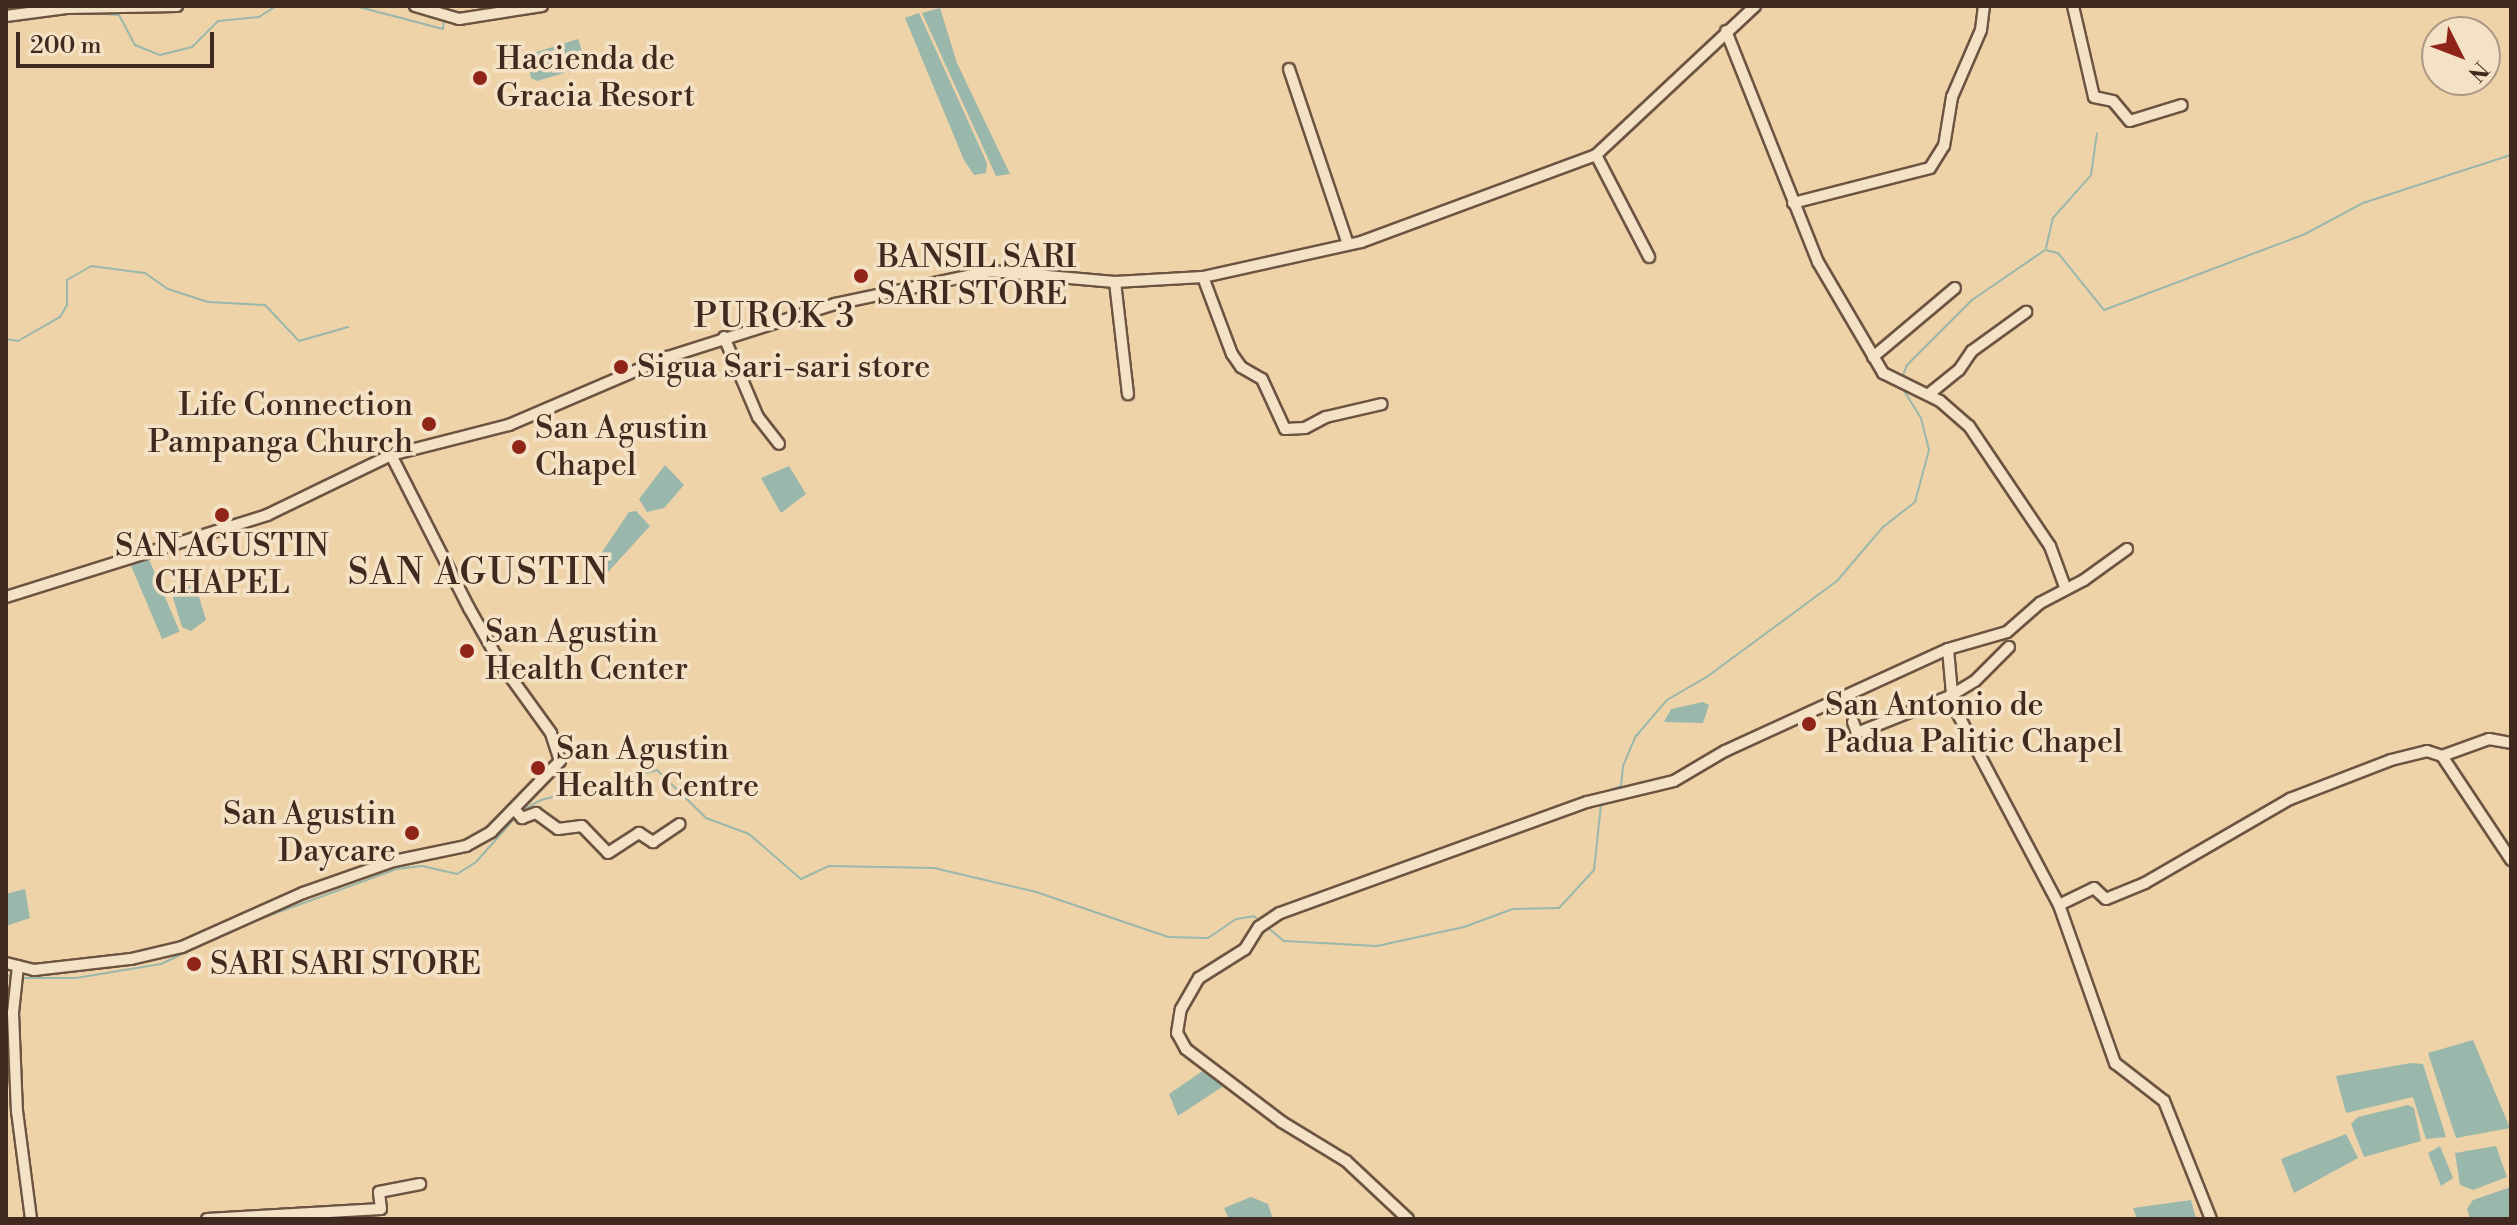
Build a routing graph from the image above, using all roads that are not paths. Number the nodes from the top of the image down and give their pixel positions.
1 (177, 6) edge
2 (415, 6) edge
3 (542, 6) edge
4 (1755, 6) edge
5 (1984, 6) edge
6 (2073, 6) edge
7 (98, 8) edge
8 (6, 16) edge
9 (1726, 31) junction
10 (1289, 69) dead end
11 (2182, 105) dead end
12 (1596, 155) junction
13 (1793, 203) junction
14 (1348, 244) junction
15 (1649, 257) dead end
16 (1203, 277) junction
17 (1115, 282) junction
18 (1955, 288) dead end
19 (2026, 312) dead end
20 (724, 337) junction
21 (1873, 357) junction
22 (1128, 394) dead end
23 (1929, 394) junction
24 (1382, 404) dead end
25 (779, 444) dead end
26 (391, 455) junction
27 (2127, 549) dead end
28 (2065, 587) junction
29 (6, 597) edge
30 (2009, 647) dead end
31 (1948, 649) junction
32 (1950, 691) junction
33 (1853, 722) dead end
34 (2511, 743) edge
35 (2442, 756) junction
36 (518, 814) junction
37 (680, 824) dead end
38 (2511, 860) edge
39 (2059, 905) junction
40 (14, 971) edge
41 (420, 1184) dead end
42 (31, 1219) edge
43 (207, 1219) edge
44 (1408, 1219) edge
45 (2211, 1219) edge

1 - 7 street
2 - 3 street
4 - 9 street
5 - 13 street
6 - 11 street
7 - 8 street
9 - 12 street
9 - 13 street
10 - 14 street
12 - 14 street
12 - 15 street
13 - 21 street
14 - 16 street
16 - 17 street
16 - 24 street
17 - 20 street
17 - 22 street
18 - 21 street
19 - 23 street
20 - 25 street
20 - 26 street
21 - 23 street
23 - 28 street
26 - 29 street
26 - 36 street
27 - 28 street
28 - 31 street
30 - 32 street
31 - 32 street
31 - 44 street
32 - 33 street
32 - 39 street
34 - 35 street
35 - 38 street
35 - 39 street
36 - 37 street
36 - 40 street
39 - 45 street
40 - 42 street
41 - 43 street

